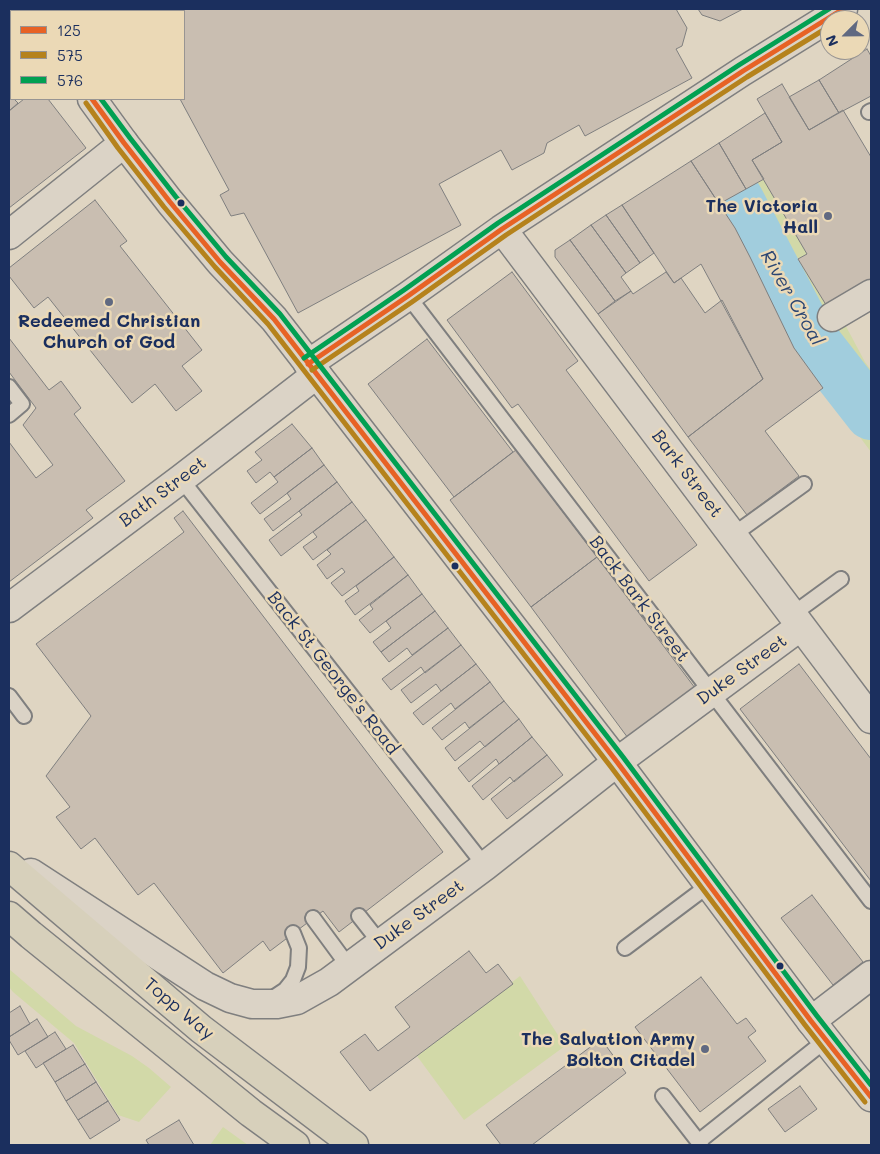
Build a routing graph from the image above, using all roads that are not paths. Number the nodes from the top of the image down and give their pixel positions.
1 (842, 9) edge
2 (93, 100) edge
3 (124, 143) junction
4 (502, 229) junction
5 (9, 235) edge
6 (871, 294) edge
7 (408, 296) junction
8 (832, 317) dead end
9 (313, 369) junction
10 (9, 388) edge
11 (9, 415) edge
12 (181, 479) junction
13 (804, 484) dead end
14 (733, 535) junction
15 (841, 579) dead end
16 (9, 608) edge
17 (797, 620) junction
18 (711, 692) junction
19 (9, 696) edge
20 (24, 716) dead end
21 (871, 718) edge
22 (617, 762) junction
23 (9, 858) edge
24 (9, 866) edge
25 (485, 866) junction
26 (709, 885) junction
27 (871, 901) edge
28 (9, 916) edge
29 (359, 916) dead end
30 (313, 918) dead end
31 (293, 933) dead end
32 (381, 944) junction
33 (625, 948) dead end
34 (339, 974) junction
35 (871, 975) edge
36 (264, 1004) junction
37 (818, 1031) junction
38 (663, 1096) dead end
39 (871, 1097) edge
40 (700, 1144) edge
41 (296, 1145) edge
42 (354, 1145) edge

1 - 4 street, Bath Street
2 - 3 street
3 - 5 street
3 - 9 street
4 - 7 street, Bath Street
4 - 14 street, Bark Street
6 - 8 street
7 - 9 street, Bath Street
7 - 18 lane, Back Bark Street
9 - 12 street, Bath Street
9 - 22 street
10 - 11 lane
12 - 16 street, Bath Street
12 - 25 lane, Back St George's Road
13 - 14 lane
14 - 17 street, Bark Street
15 - 17 lane
17 - 18 street, Duke Street
17 - 21 street, Bark Street
18 - 22 street, Duke Street
18 - 27 lane, Back Bark Street
19 - 20 lane
22 - 25 street, Duke Street
22 - 26 street
23 - 36 street, Duke Street
24 - 42 main road, Topp Way
25 - 32 street, Duke Street
26 - 33 lane
26 - 37 street
28 - 41 main road, Topp Way
29 - 32 lane
30 - 34 lane
31 - 36 lane
32 - 34 street, Duke Street
34 - 36 street, Duke Street
35 - 37 street
37 - 39 street
37 - 40 lane
38 - 40 lane

